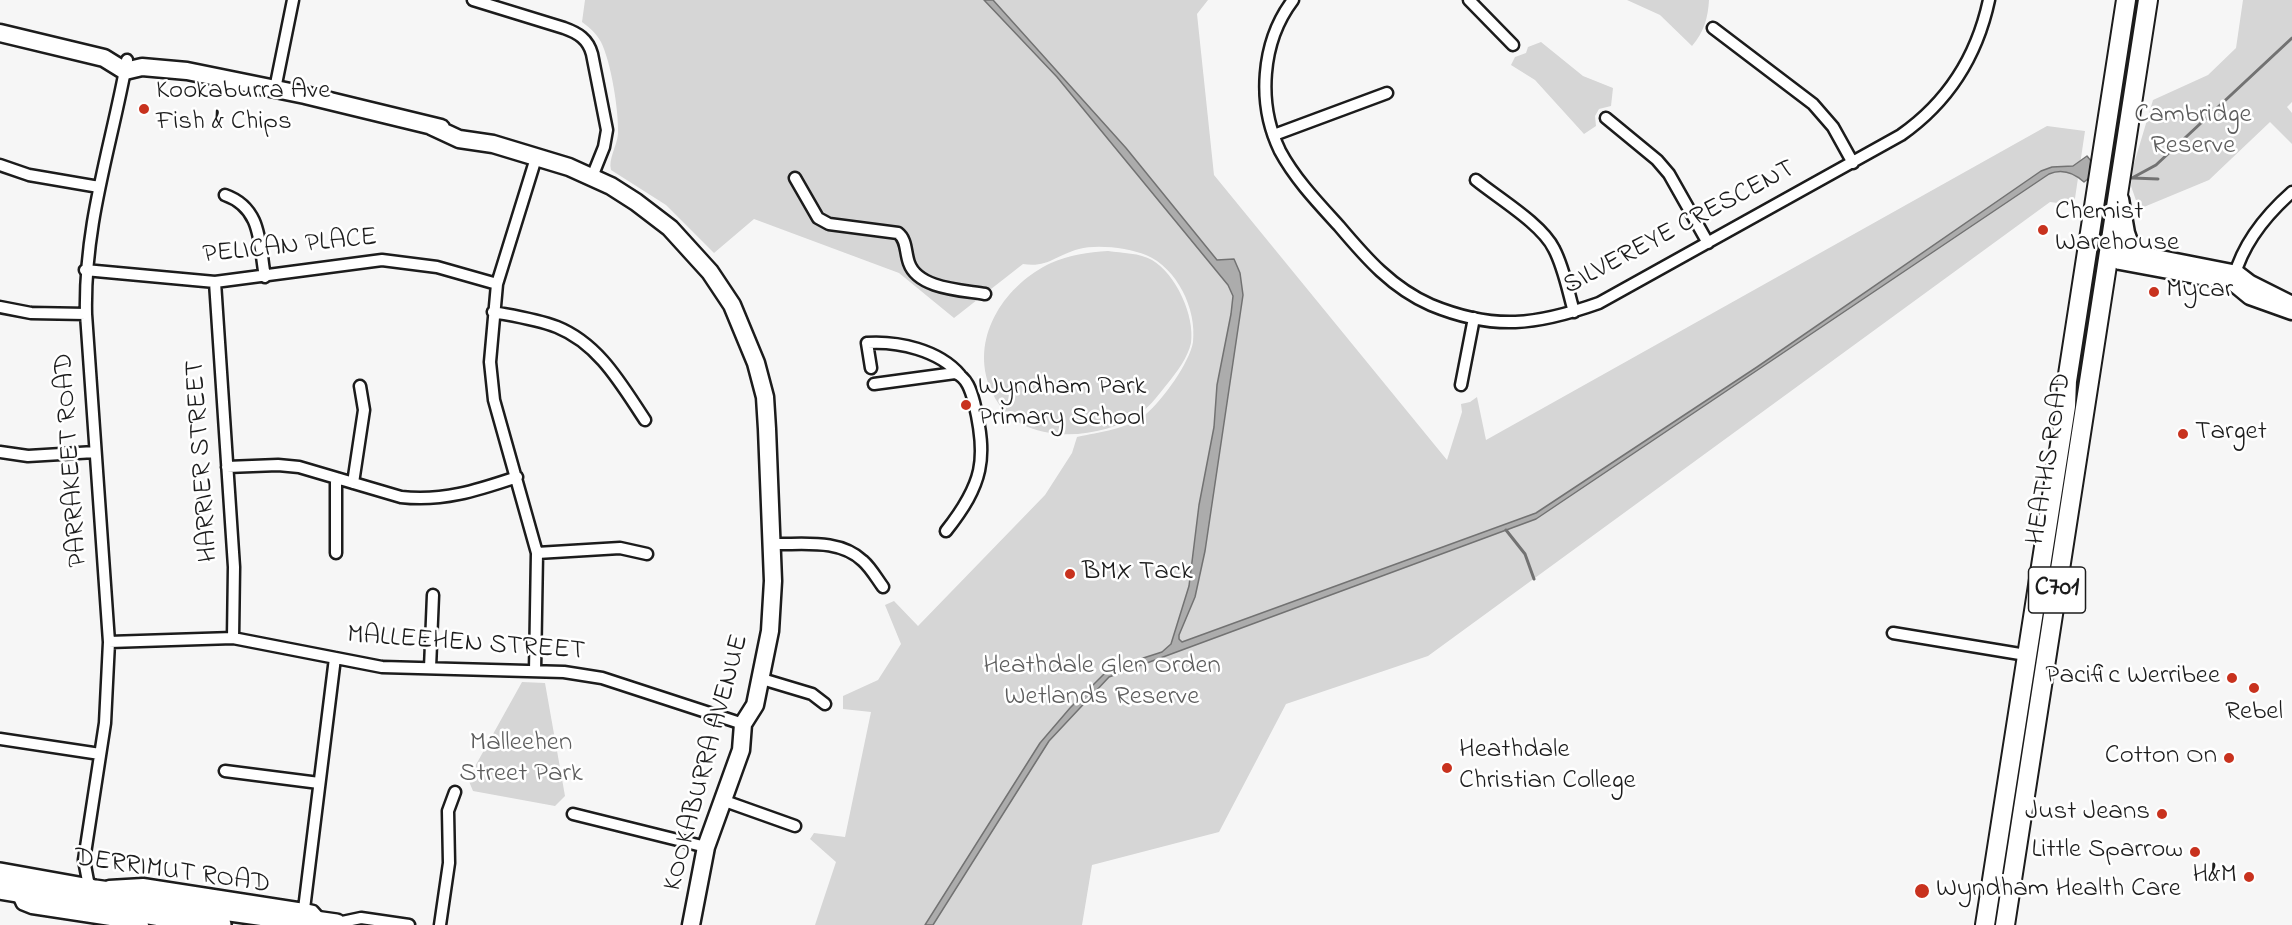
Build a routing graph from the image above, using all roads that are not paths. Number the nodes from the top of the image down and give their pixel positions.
1 (293, 0) edge
2 (473, 0) edge
3 (1293, 0) edge
4 (1468, 0) edge
5 (1989, 0) edge
6 (2126, 0) edge
7 (2148, 0) edge
8 (1713, 28) dead end
9 (4, 36) edge
10 (1513, 45) dead end
11 (126, 65) junction
12 (275, 89) junction
13 (1387, 93) dead end
14 (1606, 118) dead end
15 (1274, 135) junction
16 (536, 158) junction
17 (1853, 163) junction
18 (0, 165) edge
19 (592, 177) junction
20 (795, 178) dead end
21 (1476, 180) dead end
22 (99, 186) junction
23 (2119, 192) junction
24 (2292, 192) edge
25 (225, 195) dead end
26 (1708, 243) junction
27 (2133, 253) junction
28 (2108, 255) junction
29 (2086, 256) junction
30 (86, 270) junction
31 (265, 277) junction
32 (2236, 277) junction
33 (215, 282) junction
34 (497, 284) junction
35 (985, 294) dead end
36 (2292, 305) edge
37 (0, 307) edge
38 (2292, 310) edge
39 (493, 312) junction
40 (1574, 312) junction
41 (86, 314) junction
42 (1474, 318) junction
43 (871, 368) dead end
44 (960, 375) junction
45 (874, 384) dead end
46 (1461, 385) dead end
47 (360, 386) dead end
48 (2067, 388) junction
49 (2088, 392) junction
50 (645, 420) dead end
51 (0, 452) edge
52 (95, 452) junction
53 (227, 467) junction
54 (517, 477) junction
55 (336, 478) junction
56 (353, 483) junction
57 (946, 531) dead end
58 (772, 544) junction
59 (336, 552) dead end
60 (537, 553) junction
61 (646, 554) dead end
62 (883, 587) dead end
63 (432, 595) dead end
64 (1893, 633) dead end
65 (233, 638) junction
66 (109, 642) junction
67 (2026, 655) junction
68 (335, 658) junction
69 (2045, 663) junction
70 (430, 668) junction
71 (535, 671) junction
72 (762, 679) junction
73 (825, 704) dead end
74 (743, 724) junction
75 (0, 739) edge
76 (100, 754) junction
77 (225, 771) dead end
78 (320, 783) junction
79 (455, 792) dead end
80 (722, 800) junction
81 (573, 814) dead end
82 (795, 826) dead end
83 (706, 848) junction
84 (84, 860) junction
85 (0, 874) edge
86 (48, 883) junction
87 (95, 891) junction
88 (6, 893) edge
89 (298, 918) edge
90 (331, 924) edge
91 (143, 925) edge
92 (220, 925) edge
93 (409, 925) edge
94 (440, 925) edge
95 (691, 925) edge
96 (1985, 925) edge
97 (2005, 925) edge

1 - 12 street
2 - 19 street
3 - 15 street, SILVEREYE CRESCENT
4 - 10 street
5 - 17 street, SILVEREYE CRESCENT
6 - 29 main road, HEATHS ROAD / C701
7 - 23 main road, HEATHS ROAD / C701
8 - 17 street
9 - 11 street, KOOKABURRA AVENUE
11 - 12 street, KOOKABURRA AVENUE
11 - 22 street, PARRAKEET ROAD
12 - 16 street, KOOKABURRA AVENUE
13 - 15 street
14 - 26 street
15 - 42 street, SILVEREYE CRESCENT
16 - 19 street, KOOKABURRA AVENUE
16 - 34 street
17 - 26 street, SILVEREYE CRESCENT
18 - 22 street
19 - 58 street, KOOKABURRA AVENUE
20 - 35 street
21 - 40 street
22 - 30 street, PARRAKEET ROAD
23 - 27 street
23 - 28 main road, HEATHS ROAD / C701
24 - 32 street
25 - 31 street
26 - 40 street, SILVEREYE CRESCENT
27 - 28 street
27 - 32 street
28 - 29 main road
28 - 32 street
28 - 49 main road, HEATHS ROAD / C701
29 - 48 main road, HEATHS ROAD / C701
30 - 33 street, PELICAN PLACE
30 - 41 street, PARRAKEET ROAD
31 - 33 street, PELICAN PLACE
31 - 34 street, PELICAN PLACE
32 - 36 street
32 - 38 street
33 - 53 street, HARRIER STREET
34 - 39 street
37 - 41 street
39 - 50 street
39 - 54 street
40 - 42 street, SILVEREYE CRESCENT
41 - 52 street, PARRAKEET ROAD
42 - 46 street
43 - 44 street
44 - 45 street
44 - 57 street
47 - 56 street
48 - 49 main road
48 - 67 main road, HEATHS ROAD / C701
49 - 69 main road, HEATHS ROAD / C701
51 - 52 street
52 - 66 street, PARRAKEET ROAD
53 - 55 street
53 - 65 street, HARRIER STREET
54 - 56 street
54 - 60 street
55 - 56 street
55 - 59 street
58 - 62 street
58 - 72 street, KOOKABURRA AVENUE
60 - 61 street
60 - 71 street
63 - 70 street
64 - 67 street
65 - 66 street, MALLEEHEN STREET
65 - 68 street, MALLEEHEN STREET
66 - 76 street, PARRAKEET ROAD
67 - 69 main road
67 - 96 main road, HEATHS ROAD / C701
68 - 70 street, MALLEEHEN STREET
68 - 78 street
69 - 97 main road, HEATHS ROAD / C701
70 - 71 street, MALLEEHEN STREET
71 - 74 street, MALLEEHEN STREET
72 - 73 street
72 - 74 street, KOOKABURRA AVENUE
74 - 80 street, KOOKABURRA AVENUE
75 - 76 street
76 - 84 street, PARRAKEET ROAD
77 - 78 street
78 - 89 street
79 - 94 street
80 - 82 street
80 - 83 street, KOOKABURRA AVENUE
81 - 83 street
83 - 95 street, KOOKABURRA AVENUE
84 - 86 street
84 - 87 street, PARRAKEET ROAD
85 - 86 highway, DERRIMUT ROAD
86 - 87 highway, DERRIMUT ROAD
87 - 89 highway, DERRIMUT ROAD
88 - 91 street
88 - 92 highway, DERRIMUT ROAD
89 - 90 highway, DERRIMUT ROAD
90 - 93 street

